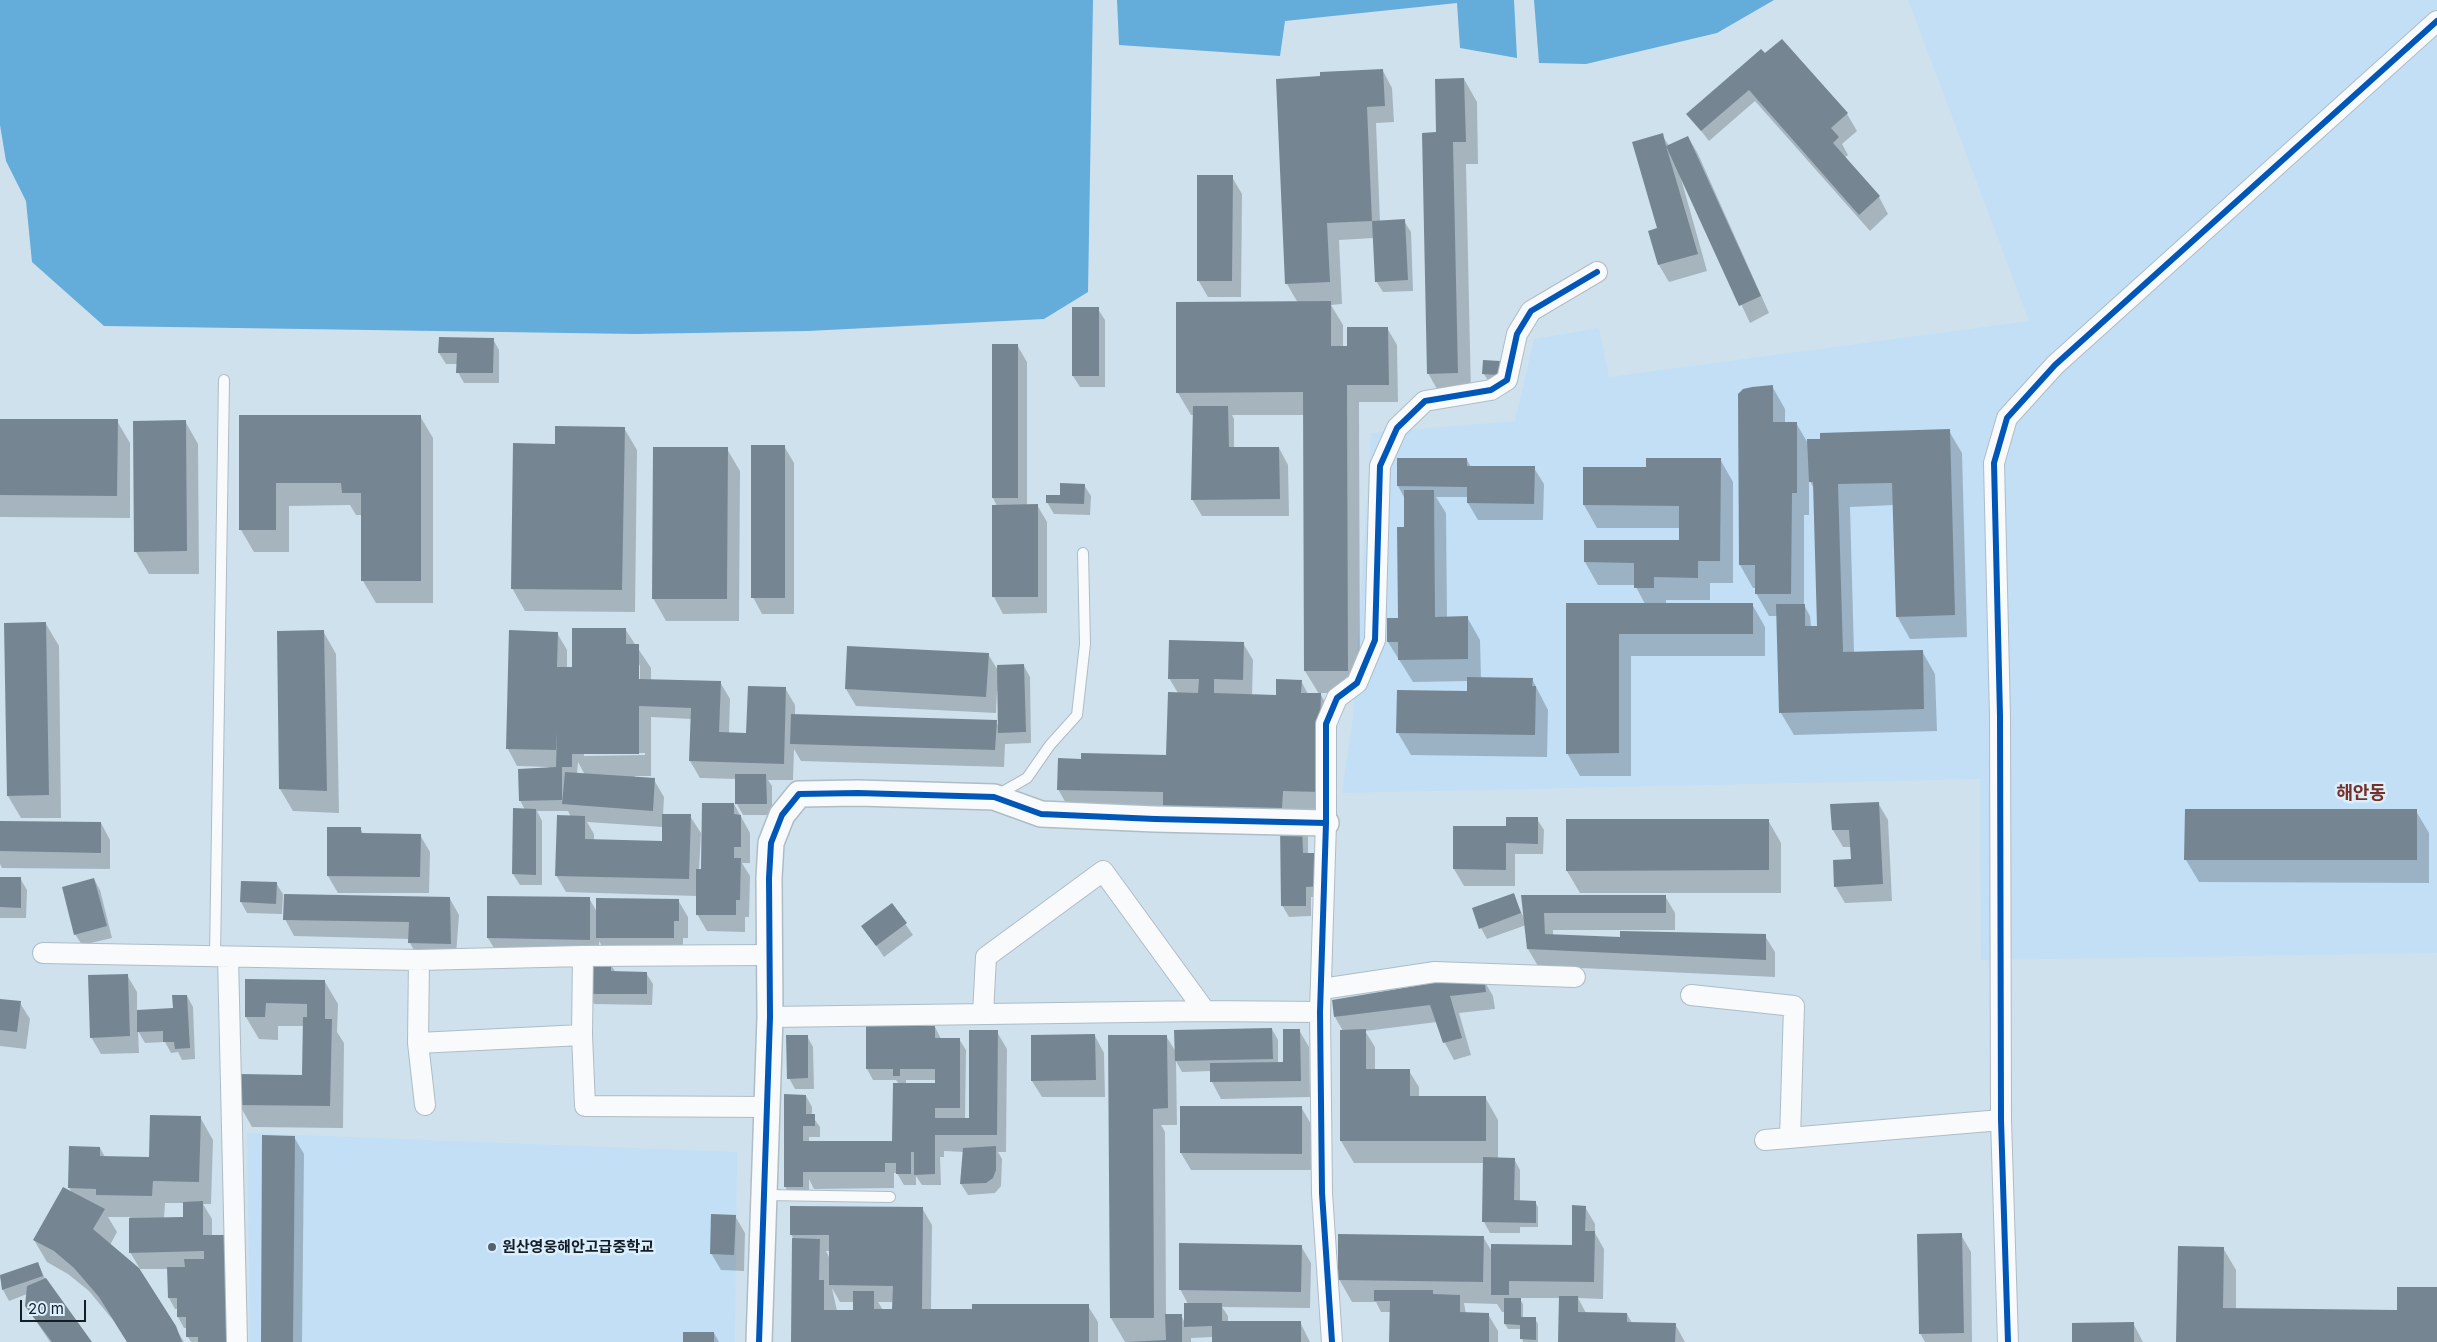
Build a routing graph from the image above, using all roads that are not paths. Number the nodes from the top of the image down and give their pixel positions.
1 (2437, 21) edge
2 (1596, 272) dead end
3 (224, 380) dead end
4 (1083, 553) dead end
5 (994, 797) junction
6 (1326, 823) junction
7 (42, 953) dead end
8 (768, 955) junction
9 (583, 956) junction
10 (221, 957) junction
11 (419, 960) junction
12 (1575, 977) dead end
13 (1322, 989) junction
14 (1692, 995) dead end
15 (1205, 1011) junction
16 (1320, 1012) junction
17 (983, 1014) junction
18 (770, 1017) junction
19 (582, 1035) junction
20 (418, 1043) junction
21 (425, 1105) dead end
22 (767, 1107) junction
23 (2002, 1120) junction
24 (1790, 1138) junction
25 (1765, 1140) dead end
26 (764, 1195) junction
27 (890, 1197) dead end
28 (237, 1342) edge
29 (759, 1342) edge
30 (1332, 1342) edge
31 (2008, 1342) edge

1 - 23 street
2 - 6 street
3 - 10 lane
4 - 5 lane
5 - 6 street
5 - 8 street
6 - 13 street
7 - 10 street
8 - 9 street
8 - 18 street
9 - 11 street
9 - 19 street
10 - 11 street
10 - 28 street
11 - 20 street
12 - 13 street
13 - 16 street
14 - 24 street
15 - 16 street
15 - 17 street
15 - 17 street
16 - 30 street
17 - 18 street
18 - 22 street
19 - 20 street
19 - 22 street
20 - 21 street
22 - 26 street
23 - 24 street
23 - 31 street
24 - 25 street
26 - 27 lane
26 - 29 street

